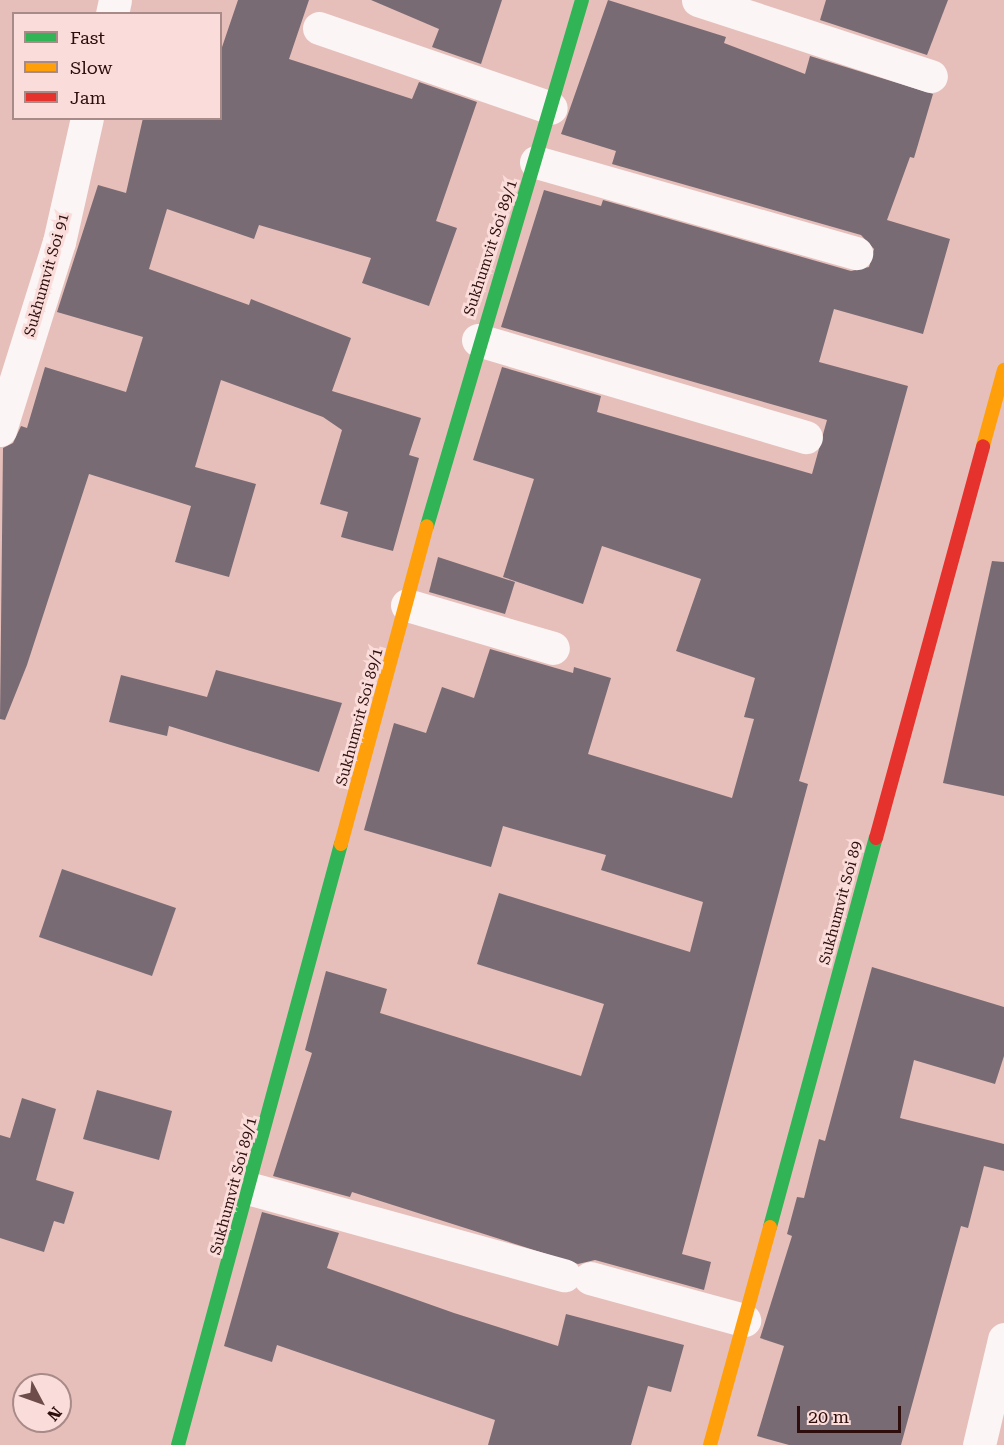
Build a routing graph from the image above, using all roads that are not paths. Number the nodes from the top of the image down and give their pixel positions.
1 (582, 0) edge
2 (698, 0) edge
3 (319, 28) dead end
4 (931, 76) dead end
5 (551, 108) junction
6 (87, 120) edge
7 (536, 162) junction
8 (856, 253) dead end
9 (478, 340) junction
10 (1004, 370) edge
11 (0, 430) edge
12 (806, 437) dead end
13 (407, 605) junction
14 (553, 648) dead end
15 (251, 1188) junction
16 (744, 1320) junction
17 (1004, 1339) edge
18 (178, 1445) edge
19 (710, 1445) edge
20 (979, 1445) edge

1 - 5 street, Sukhumvit Soi 89/1
2 - 4 street
3 - 5 street
5 - 7 street, Sukhumvit Soi 89/1
6 - 11 street, Sukhumvit Soi 91
7 - 8 street
7 - 9 street, Sukhumvit Soi 89/1
9 - 12 street
9 - 13 street, Sukhumvit Soi 89/1
10 - 16 street, Sukhumvit Soi 89
13 - 14 street
13 - 15 street, Sukhumvit Soi 89/1
15 - 16 street
15 - 18 street, Sukhumvit Soi 89/1
16 - 19 street, Sukhumvit Soi 89
17 - 20 street

